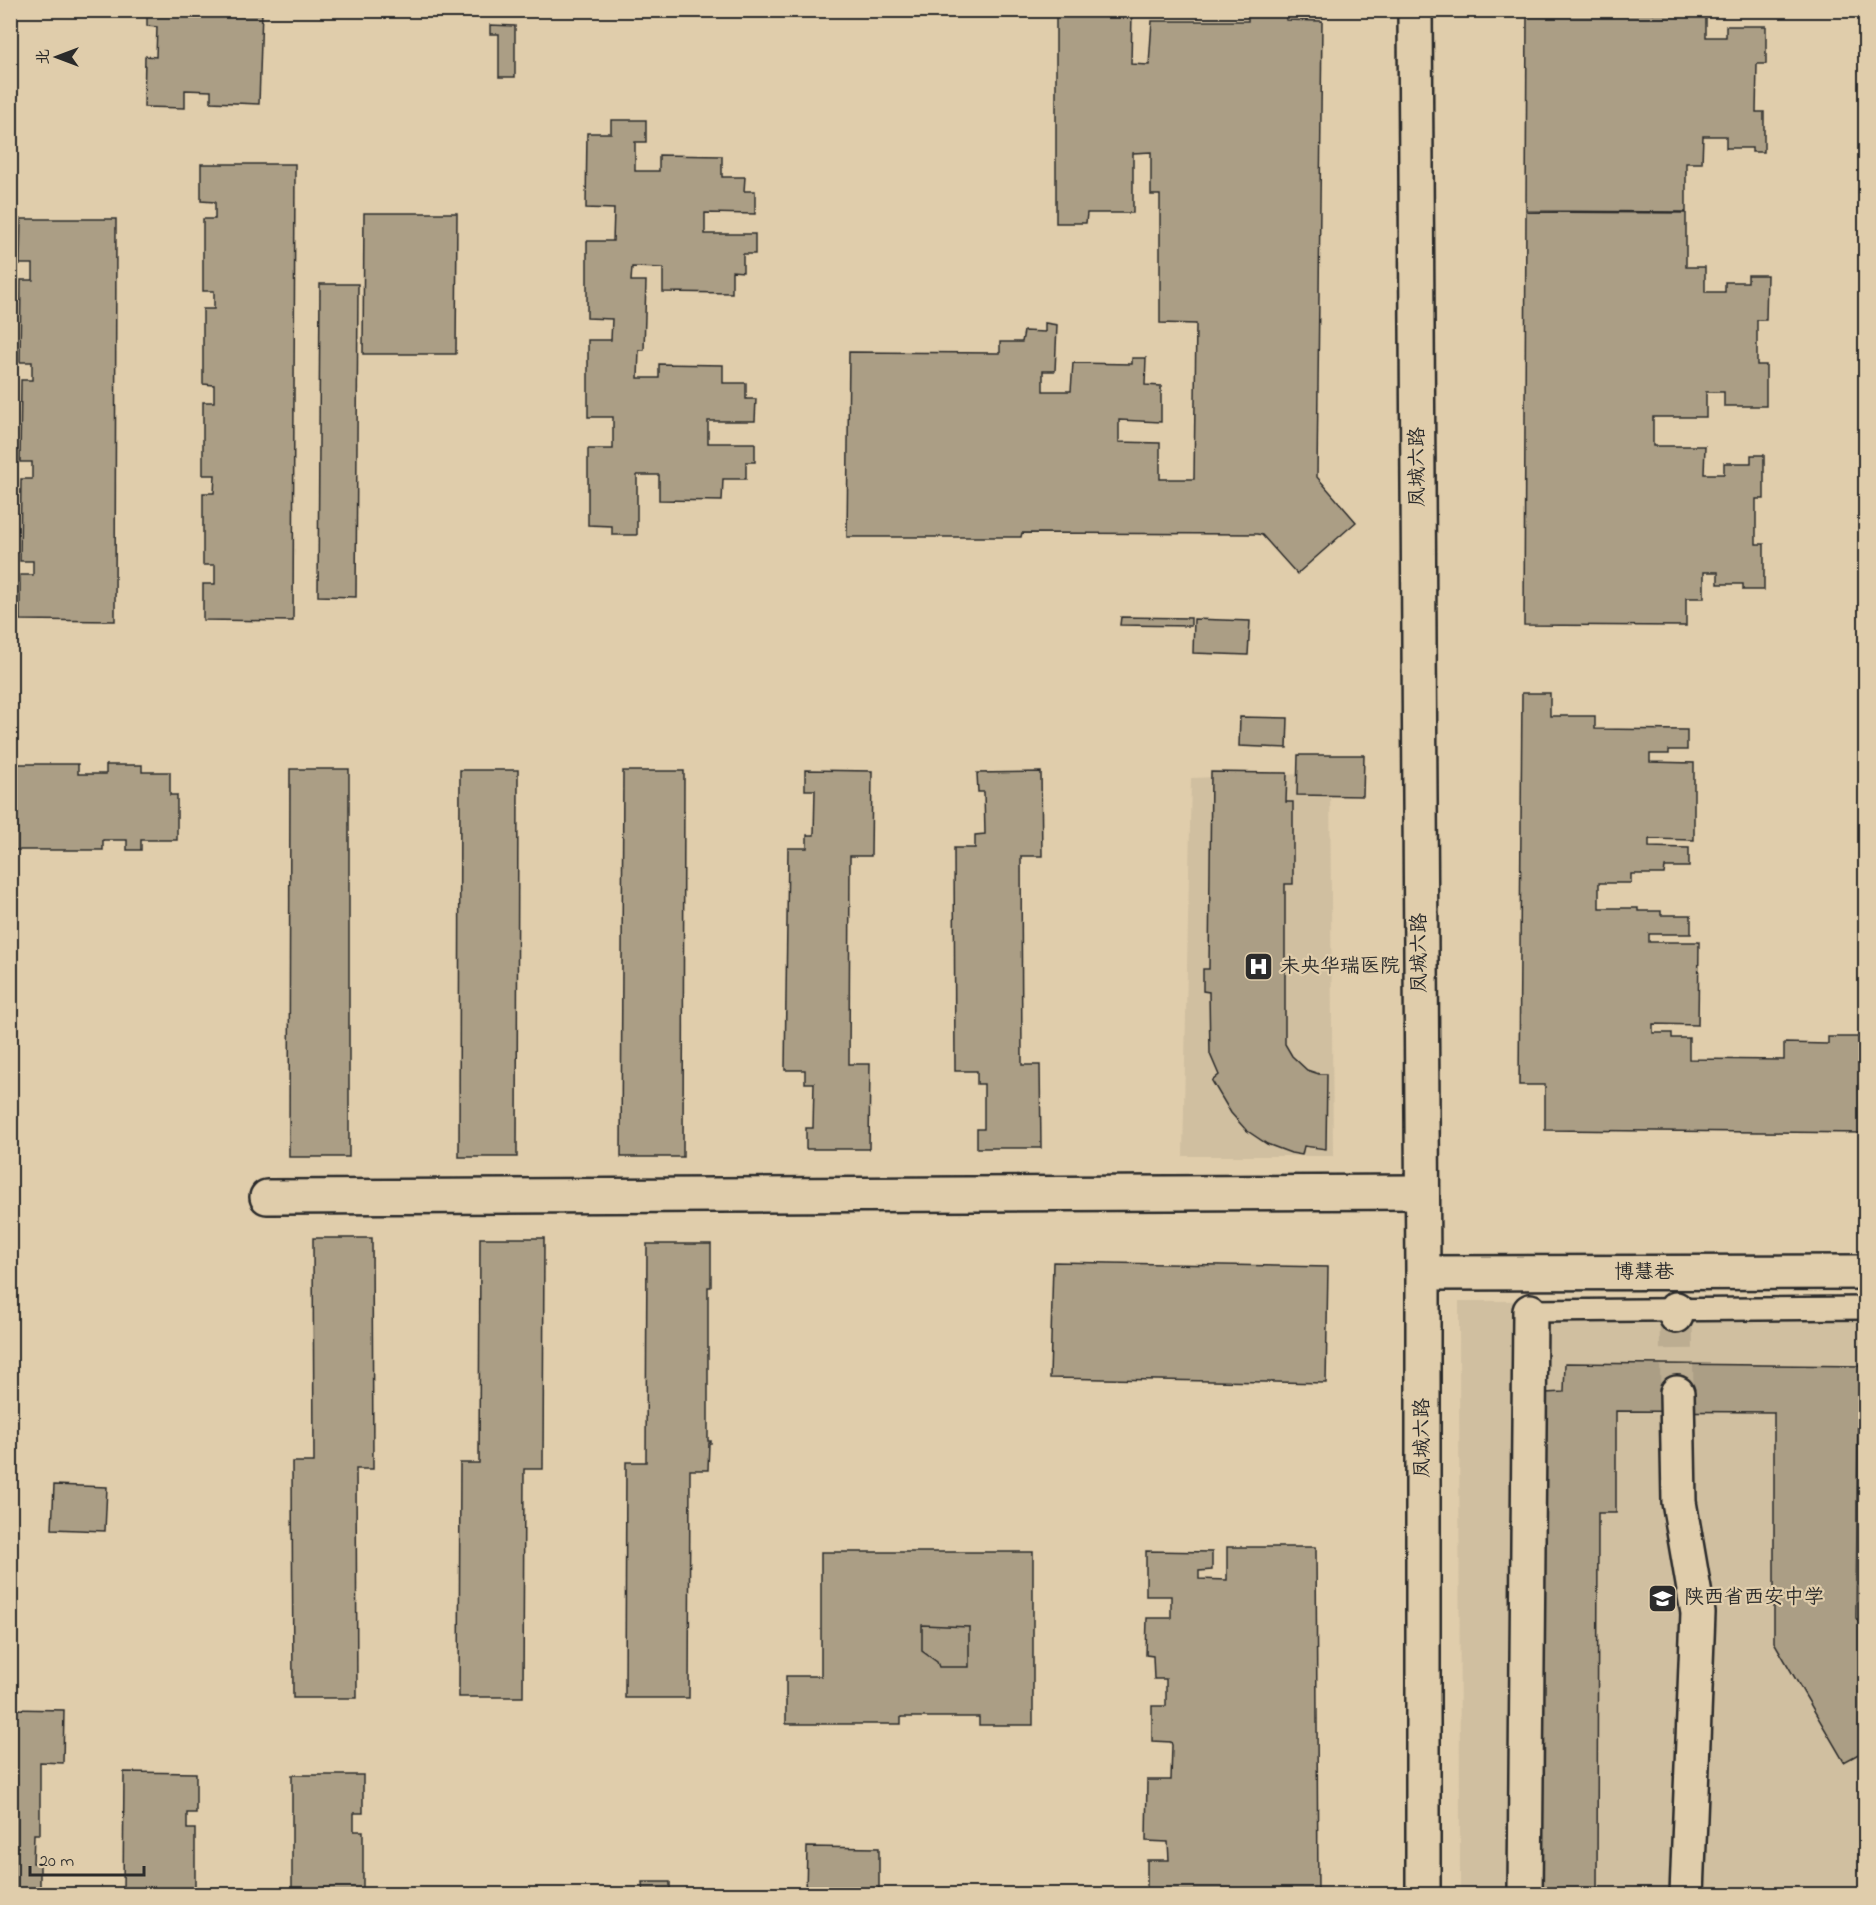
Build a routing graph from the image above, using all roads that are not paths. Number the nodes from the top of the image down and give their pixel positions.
1 (1415, 10) edge
2 (1422, 1192) junction
3 (267, 1197) dead end
4 (1866, 1272) edge
5 (1424, 1273) junction
6 (1866, 1308) edge
7 (1530, 1311) joint
8 (1677, 1393) tunnel mouth
9 (1423, 1894) edge
10 (1525, 1894) edge
11 (1687, 1894) edge

1 - 2 street, 凤城六路
2 - 3 street
2 - 5 street, 凤城六路
4 - 5 street, 博慧巷
5 - 9 street, 凤城六路
6 - 7 lane
7 - 10 street
8 - 11 street

